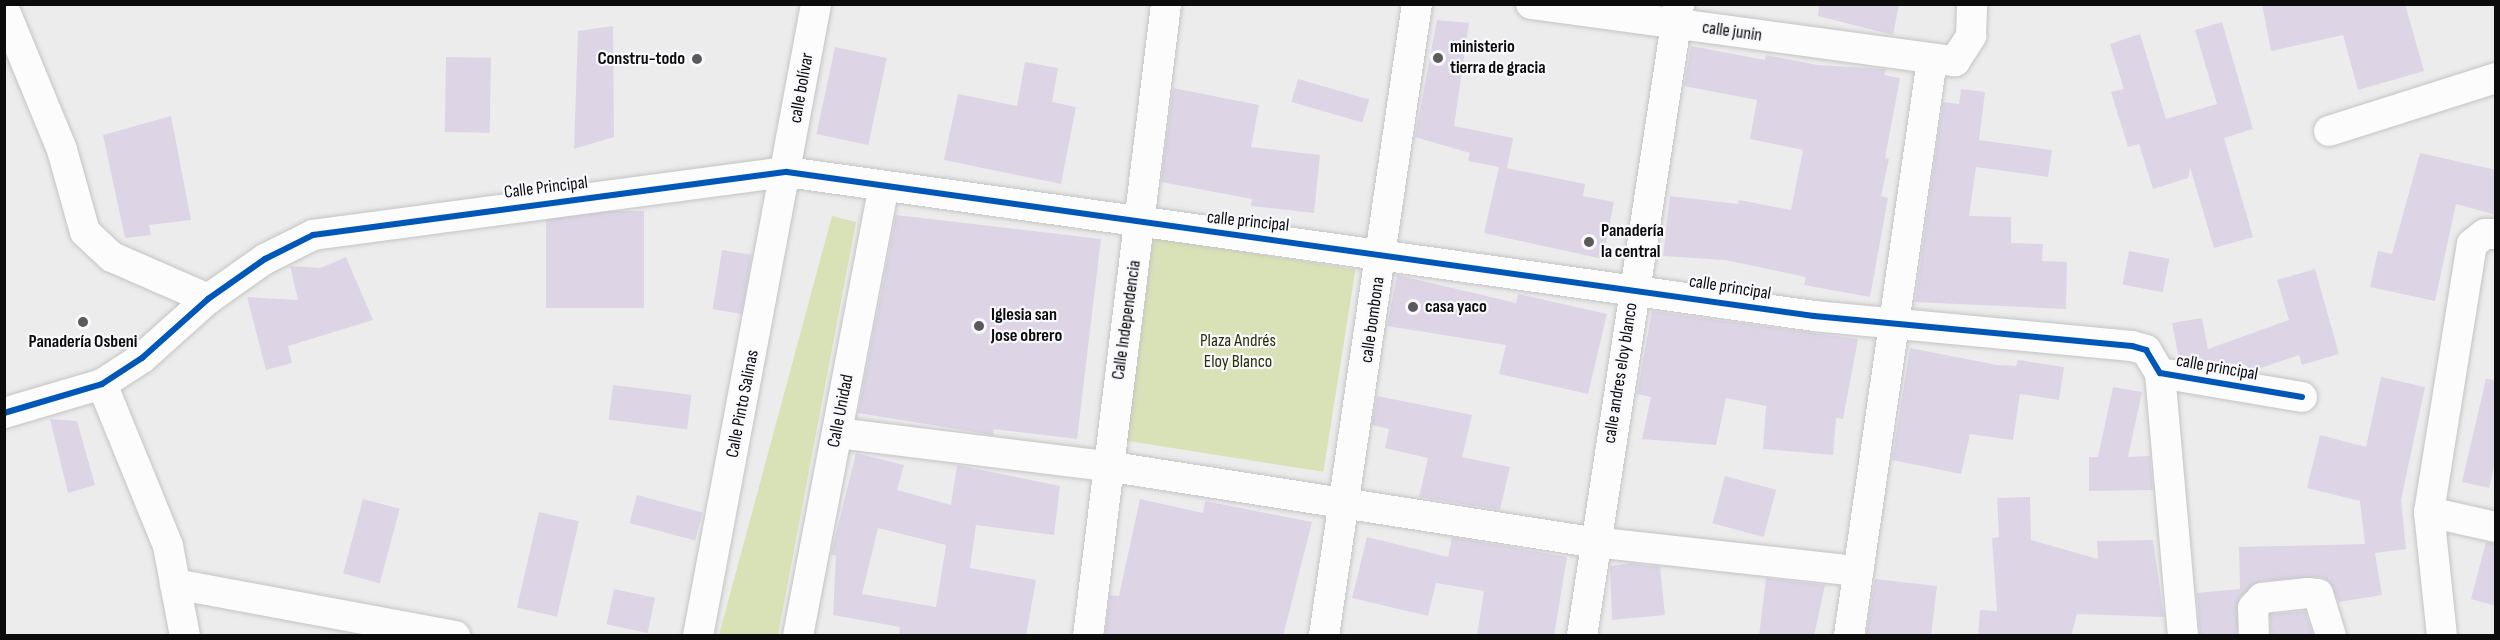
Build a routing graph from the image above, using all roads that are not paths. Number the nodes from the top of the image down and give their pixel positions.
1 (816, 4) edge
2 (1166, 4) edge
3 (1418, 4) edge
4 (1531, 4) edge
5 (1972, 4) edge
6 (4, 9) edge
7 (1677, 14) edge
8 (1932, 60) junction
9 (2496, 78) edge
10 (2329, 131) dead end
11 (787, 172) junction
12 (884, 187) junction
13 (1140, 225) junction
14 (2496, 234) edge
15 (1383, 252) junction
16 (1634, 288) junction
17 (208, 299) junction
18 (1893, 321) junction
19 (2160, 373) junction
20 (102, 384) junction
21 (2302, 397) dead end
22 (4, 413) edge
23 (837, 433) junction
24 (1106, 466) junction
25 (1347, 503) junction
26 (2429, 512) junction
27 (2496, 527) edge
28 (1594, 542) junction
29 (1858, 571) junction
30 (175, 584) junction
31 (185, 636) edge
32 (454, 636) edge
33 (698, 636) edge
34 (798, 636) edge
35 (1088, 636) edge
36 (1324, 636) edge
37 (1582, 636) edge
38 (1849, 636) edge
39 (2183, 636) edge
40 (2254, 636) edge
41 (2331, 636) edge
42 (2442, 636) edge

1 - 11 street, calle bolívar
2 - 13 street, Calle Independencia
3 - 15 street, calle bombona
4 - 7 street, calle junin
5 - 8 street, calle junin
6 - 17 street
7 - 8 street, calle junin
7 - 16 street, calle andres eloy blanco
8 - 18 street
9 - 10 street
11 - 12 street, Calle Principal
11 - 17 street, Calle Principal
11 - 33 street, Calle Pinto Salinas
12 - 13 street, Calle Principal
12 - 23 street, Calle Unidad
13 - 15 street, calle principal
13 - 24 street, Calle Independencia
14 - 26 street
15 - 16 street, calle principal
15 - 25 street, calle bombona
16 - 18 street, calle principal
16 - 28 street, calle andres eloy blanco
17 - 20 street, Calle Principal
18 - 19 street, calle principal
18 - 29 street
19 - 21 street, calle principal
19 - 39 street
20 - 22 street, Calle Principal
20 - 30 street
23 - 24 street
23 - 34 street, Calle Unidad
24 - 25 street
24 - 35 street, Calle Independencia
25 - 28 street
25 - 36 street, calle bombona
26 - 27 street
26 - 42 street
28 - 29 street
28 - 37 street, calle andres eloy blanco
29 - 38 street
30 - 31 street
30 - 32 street
40 - 41 street

